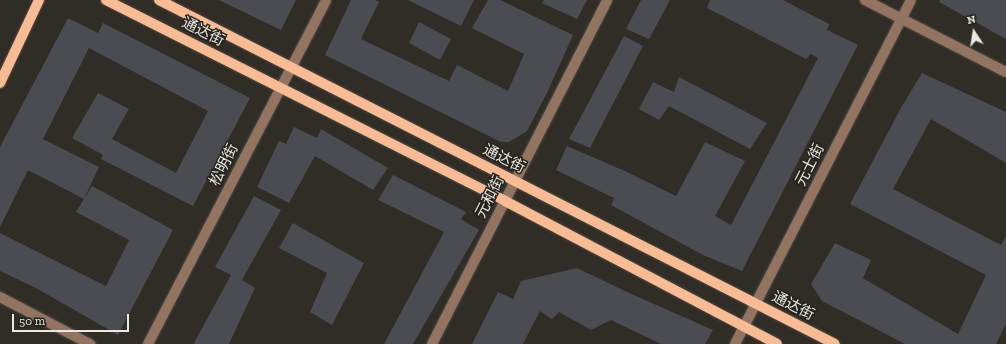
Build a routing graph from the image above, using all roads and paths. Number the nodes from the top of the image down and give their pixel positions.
1 (40, 0) edge
2 (106, 0) edge
3 (159, 0) edge
4 (326, 0) edge
5 (607, 0) edge
6 (865, 0) edge
7 (911, 0) edge
8 (902, 19) junction
9 (291, 67) junction
10 (1006, 72) edge
11 (0, 83) edge
12 (280, 88) junction
13 (515, 181) junction
14 (505, 201) junction
15 (0, 297) edge
16 (756, 304) junction
17 (744, 327) junction
18 (90, 344) edge
19 (148, 344) edge
20 (432, 344) edge
21 (735, 344) edge
22 (777, 344) edge
23 (835, 344) edge

1 - 11 main road
2 - 12 main road, 通达街
3 - 9 main road, 通达街
4 - 9 street, 松明街
5 - 13 street, 元和街
6 - 8 street
7 - 8 street, 元士街
8 - 10 street
8 - 16 street, 元士街
9 - 12 street, 松明街
9 - 13 main road, 通达街
12 - 14 main road, 通达街
12 - 19 street, 松明街
13 - 14 street, 元和街
13 - 16 main road, 通达街
14 - 17 main road, 通达街
14 - 20 street, 元和街
15 - 18 street
16 - 17 street, 元士街
16 - 23 main road, 通达街
17 - 21 street, 元士街
17 - 22 main road, 通达街

